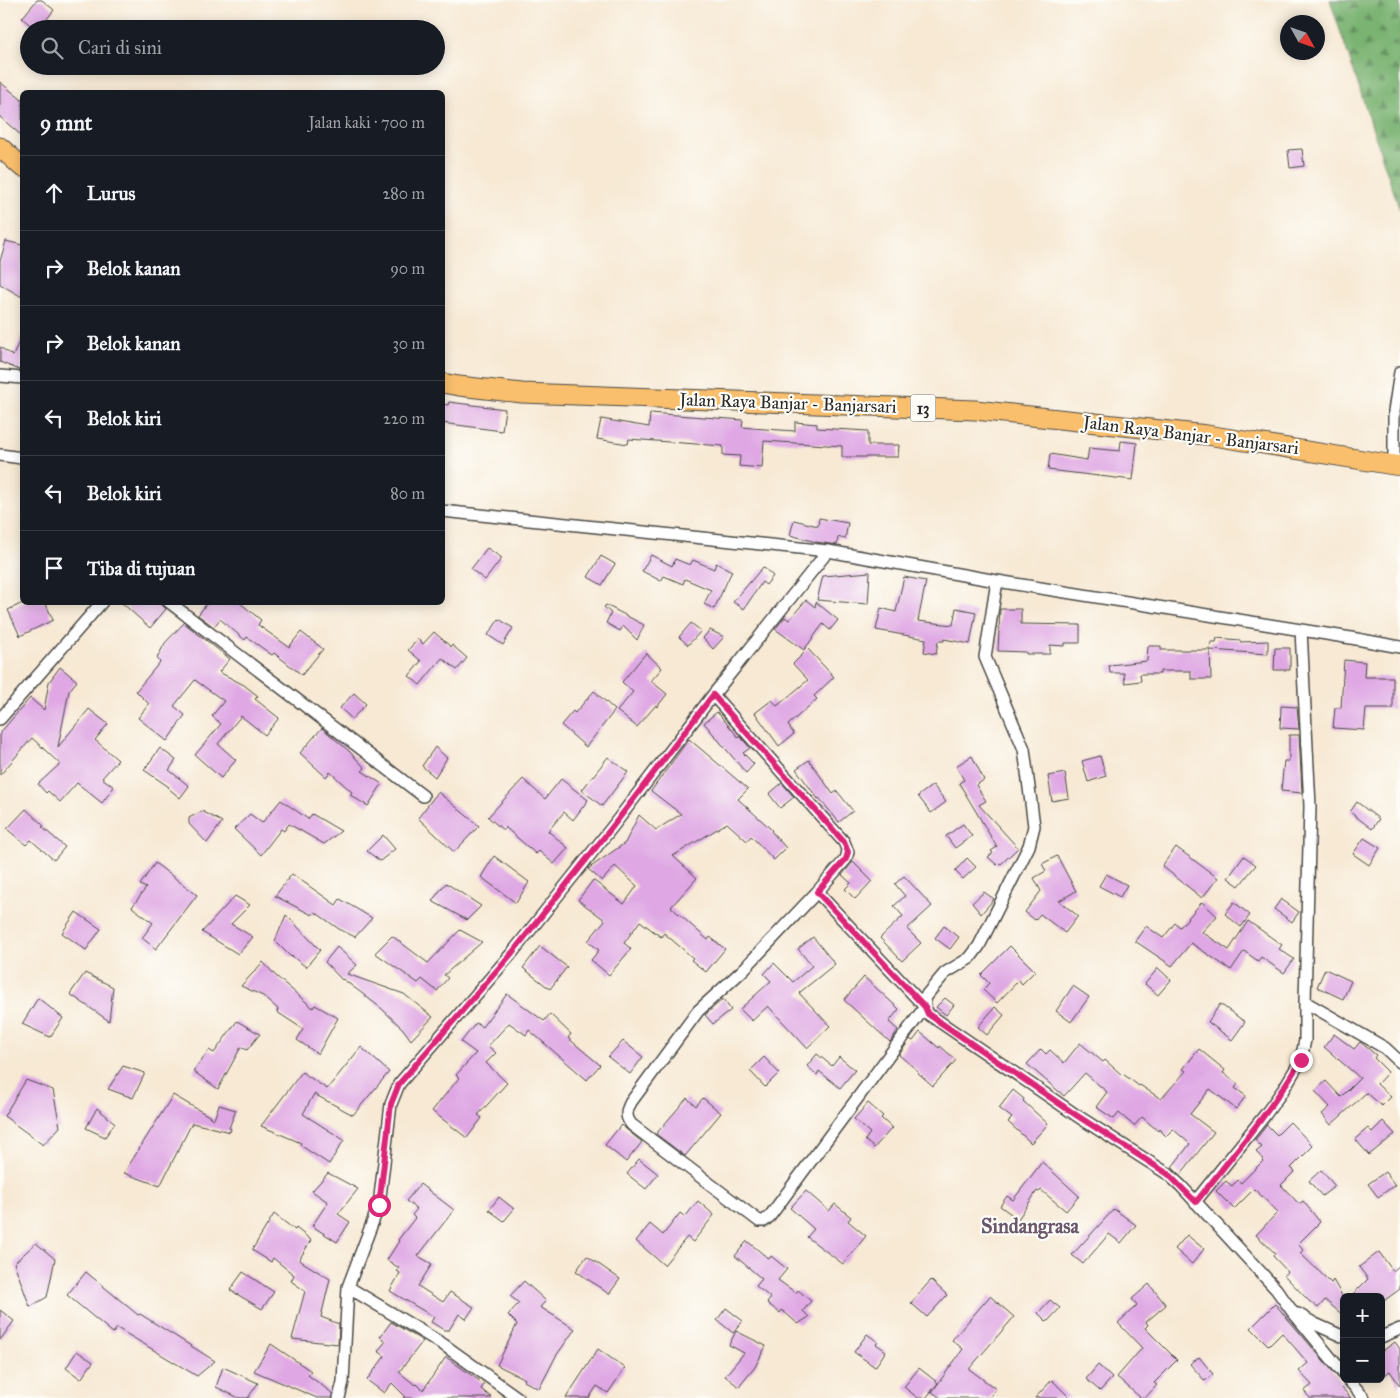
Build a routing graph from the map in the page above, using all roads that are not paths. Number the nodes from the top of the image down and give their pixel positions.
1 (0, 147) edge
2 (20, 165) edge
3 (1400, 372) edge
4 (0, 376) edge
5 (20, 378) edge
6 (445, 384) edge
7 (0, 455) edge
8 (20, 458) edge
9 (1397, 465) edge
10 (445, 511) edge
11 (828, 551) junction
12 (997, 581) junction
13 (99, 605) edge
14 (172, 605) edge
15 (1301, 630) junction
16 (1400, 647) edge
17 (713, 695) junction
18 (0, 719) edge
19 (423, 796) dead end
20 (817, 892) junction
21 (1305, 1002) junction
22 (925, 1007) junction
23 (1400, 1062) edge
24 (1196, 1202) junction
25 (348, 1287) junction
26 (1292, 1311) junction
27 (1400, 1329) edge
28 (1340, 1334) edge
29 (1385, 1335) edge
30 (1340, 1369) edge
31 (1351, 1383) edge
32 (340, 1398) edge
33 (518, 1398) edge
34 (1364, 1398) edge

1 - 2 highway
3 - 9 street
4 - 5 street
6 - 9 highway, Jalan Raya Banjar - Banjarsari / 13
7 - 8 street
10 - 11 street
11 - 12 street
11 - 17 street
12 - 15 street
12 - 22 street
13 - 18 street
14 - 19 street
15 - 16 street
15 - 21 street
17 - 20 street
17 - 25 street
20 - 22 street
20 - 22 street
21 - 23 street
21 - 24 street
22 - 24 street
24 - 26 street
25 - 32 street
25 - 33 street
26 - 28 street
26 - 30 street
27 - 29 street
31 - 34 street

